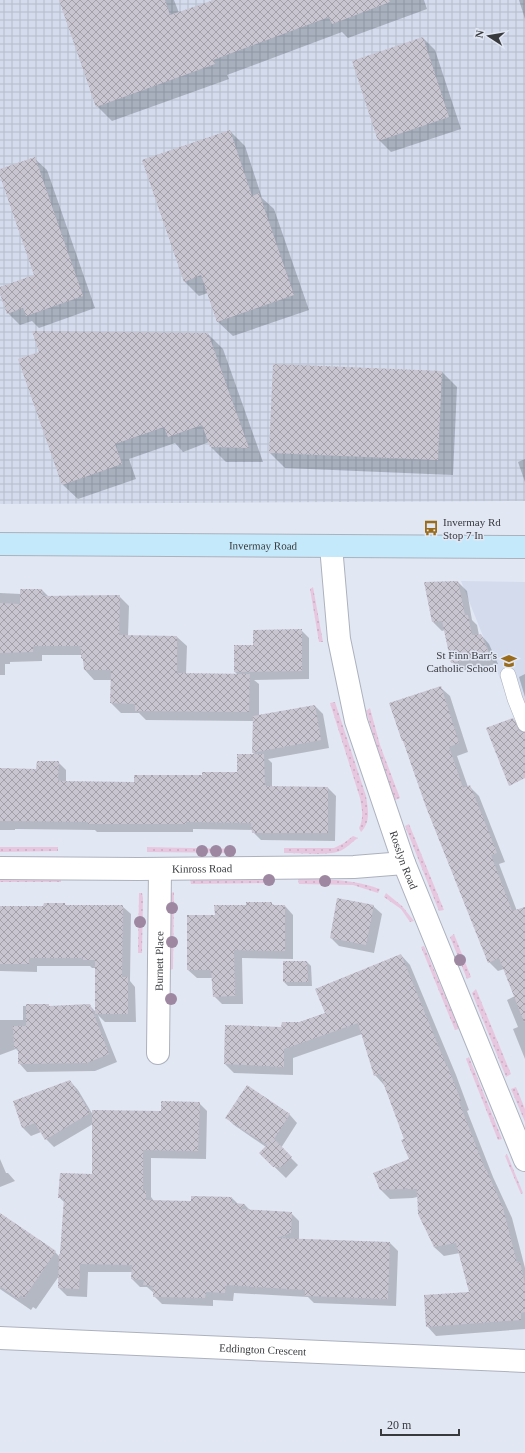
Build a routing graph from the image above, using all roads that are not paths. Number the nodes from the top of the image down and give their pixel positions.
1 (0, 544) edge
2 (331, 546) junction
3 (525, 547) edge
4 (508, 676) dead end
5 (525, 724) edge
6 (404, 862) junction
7 (0, 868) edge
8 (160, 869) junction
9 (158, 1054) dead end
10 (525, 1160) edge
11 (0, 1338) edge
12 (525, 1360) edge

1 - 2 main road, Invermay Road
2 - 3 main road, Invermay Road
2 - 6 street, Rosslyn Road
4 - 5 lane
6 - 8 street, Kinross Road
6 - 10 street, Rosslyn Road
7 - 8 street, Kinross Road
8 - 9 street, Burnett Place
11 - 12 street, Eddington Crescent

